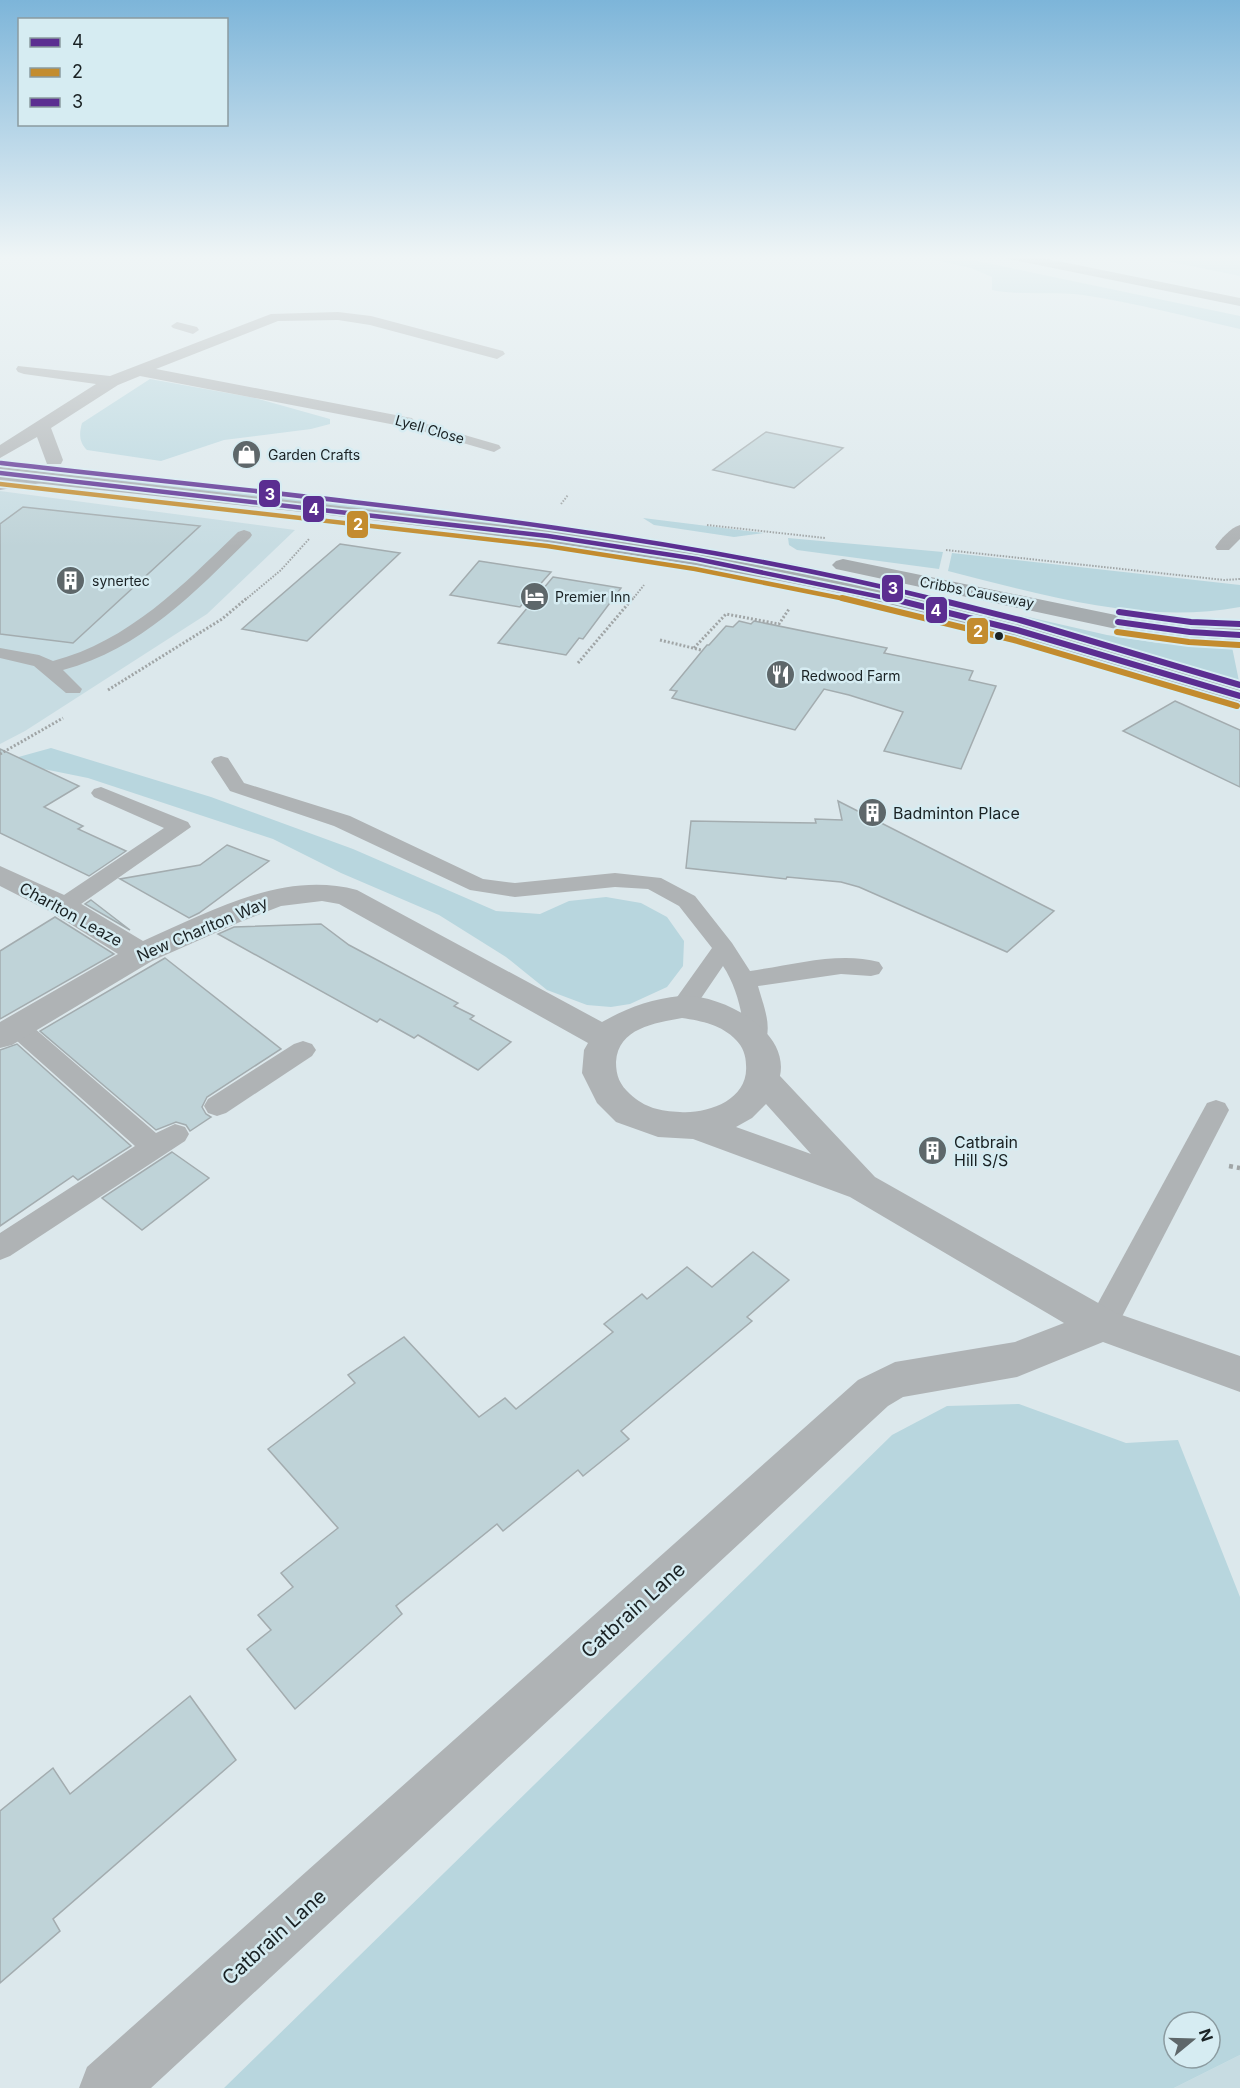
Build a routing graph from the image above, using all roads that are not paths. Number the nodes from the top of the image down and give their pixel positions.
1 (182, 352) edge
2 (491, 352) edge
3 (497, 354) dead end
4 (24, 369) dead end
5 (139, 371) junction
6 (112, 381) junction
7 (384, 402) dead end
8 (365, 412) junction
9 (406, 422) joint
10 (41, 425) junction
11 (0, 436) edge
12 (494, 448) dead end
13 (0, 454) edge
14 (54, 460) junction
15 (0, 473) edge
16 (40, 478) junction
17 (0, 484) edge
18 (1240, 530) edge
19 (244, 535) dead end
20 (1223, 548) dead end
21 (1062, 609) junction
22 (1240, 615) edge
23 (1240, 635) edge
24 (0, 652) edge
25 (52, 667) junction
26 (73, 689) dead end
27 (1240, 696) edge
28 (221, 762) dead end
29 (100, 793) dead end
30 (0, 875) edge
31 (63, 906) junction
32 (724, 948) junction
33 (141, 954) junction
34 (871, 968) dead end
35 (744, 980) junction
36 (682, 1007) junction
37 (8, 1032) edge
38 (605, 1038) junction
39 (754, 1040) junction
40 (303, 1050) dead end
41 (763, 1080) junction
42 (217, 1106) dead end
43 (1216, 1110) dead end
44 (695, 1126) junction
45 (863, 1187) junction
46 (0, 1248) edge
47 (1102, 1325) junction
48 (1240, 1374) edge
49 (108, 2088) edge

1 - 5 street
2 - 3 street
4 - 6 street
5 - 6 street
5 - 8 street, Lyell Close
6 - 10 street
7 - 8 street, Lyell Close
8 - 9 street, Lyell Close
9 - 12 lane, Lyell Close
10 - 11 street
10 - 13 street
10 - 14 street
13 - 14 main road, Cribbs Causeway
14 - 21 main road, Cribbs Causeway
15 - 16 main road, Cribbs Causeway
16 - 17 street
16 - 27 main road, Cribbs Causeway
18 - 20 lane
19 - 25 lane
21 - 22 main road
21 - 23 main road, Cribbs Causeway
24 - 25 lane
25 - 26 lane
28 - 32 lane
29 - 31 lane
30 - 31 street, Charlton Leaze
31 - 33 street, Charlton Leaze
32 - 35 lane
32 - 36 lane
33 - 37 street, New Charlton Way
33 - 38 street, New Charlton Way
34 - 35 lane
35 - 39 lane
36 - 38 street
36 - 39 street
37 - 46 lane
38 - 44 street
39 - 41 street
40 - 42 lane
41 - 44 street
41 - 45 street
43 - 47 lane
44 - 45 street
45 - 47 street
47 - 48 street
47 - 49 street, Catbrain Lane

